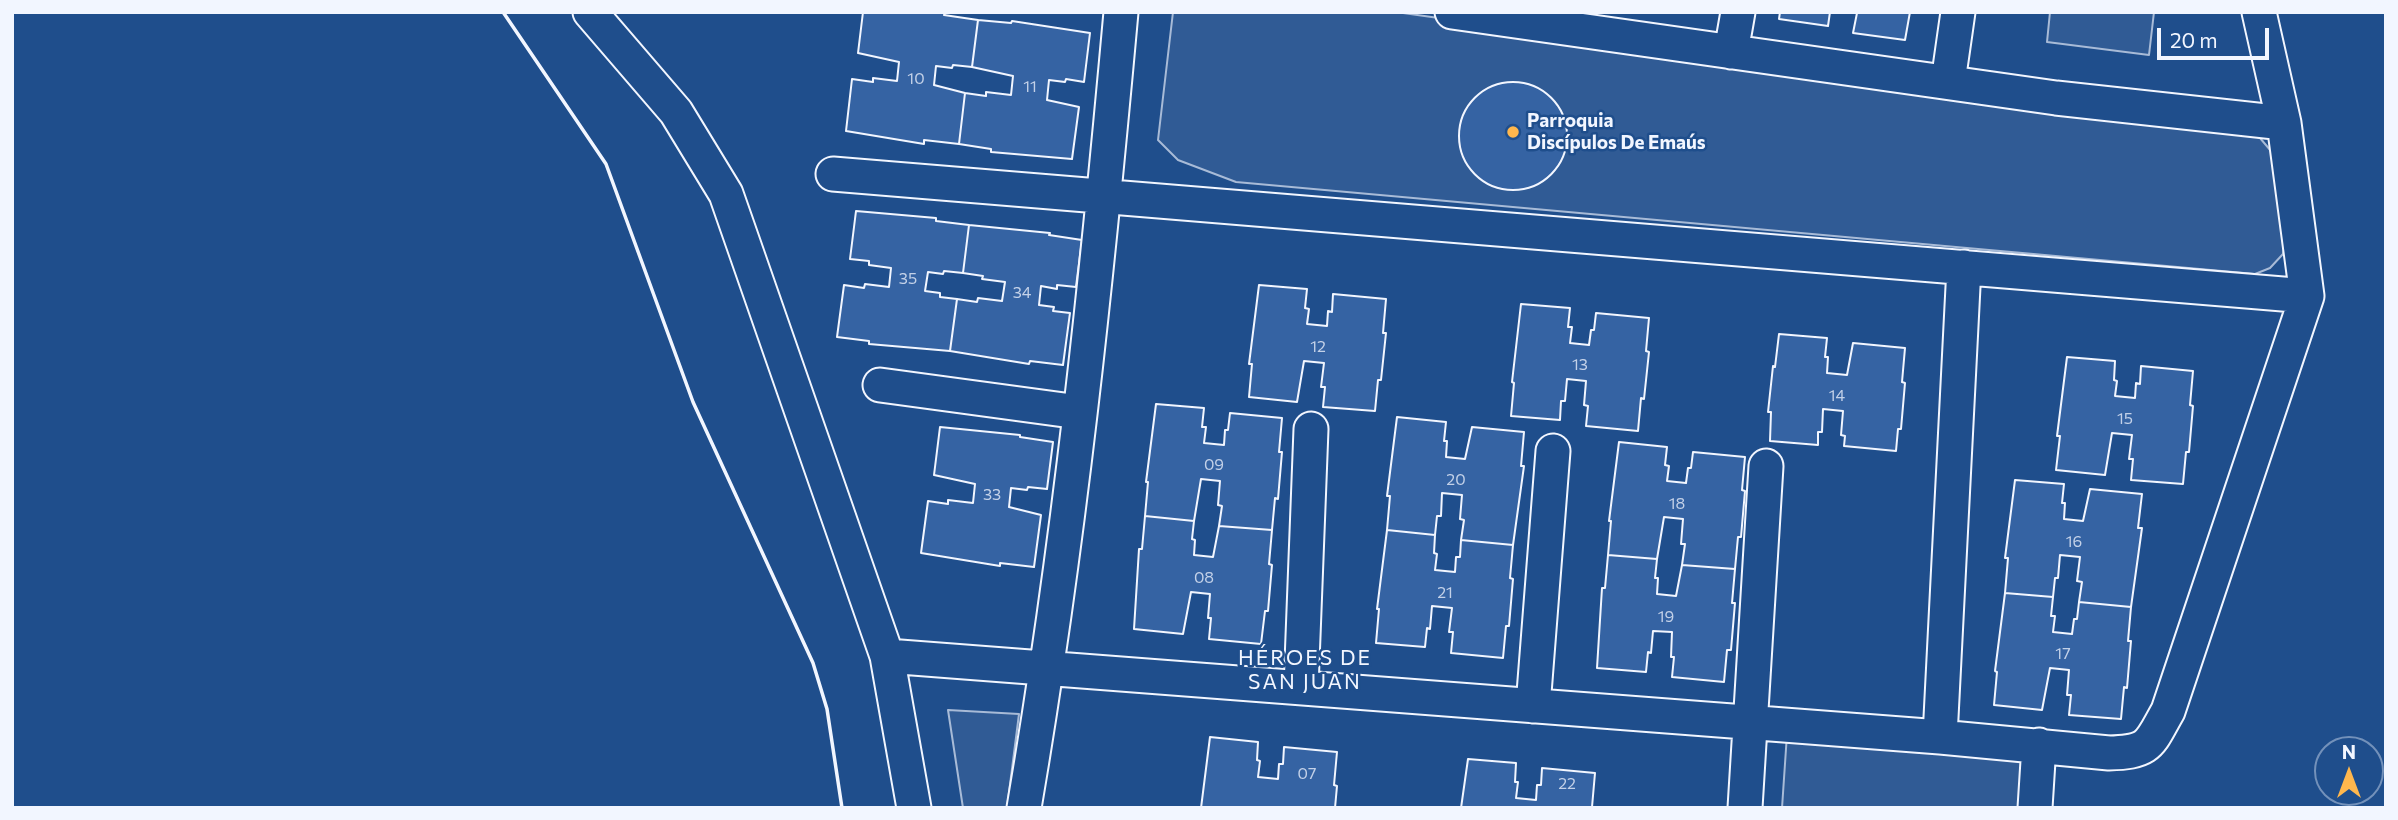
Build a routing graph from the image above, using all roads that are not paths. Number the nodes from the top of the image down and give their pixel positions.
1 (590, 12) edge
2 (1121, 12) edge
3 (1738, 12) edge
4 (1958, 12) edge
5 (2259, 12) edge
6 (1463, 13) edge
7 (1731, 52) junction
8 (1948, 82) junction
9 (2284, 123) junction
10 (833, 174) dead end
11 (1104, 197) junction
12 (1964, 267) junction
13 (2307, 296) junction
14 (880, 385) dead end
15 (1079, 412) junction
16 (1311, 429) dead end
17 (1553, 451) dead end
18 (1766, 466) dead end
19 (887, 656) junction
20 (1048, 668) junction
21 (1301, 688) junction
22 (1533, 706) junction
23 (1752, 723) junction
24 (1940, 737) junction
25 (2039, 745) junction
26 (914, 808) edge
27 (1024, 808) edge
28 (1745, 808) edge
29 (2035, 808) edge

1 - 19 street
2 - 11 street
3 - 7 street
4 - 8 street
5 - 9 street
6 - 7 street
7 - 8 street
8 - 9 street
9 - 13 street
10 - 11 street
11 - 12 street
11 - 15 street
12 - 13 street
12 - 24 street
13 - 25 street
14 - 15 street
15 - 20 street
16 - 21 street
17 - 22 street
18 - 23 street
19 - 20 street
19 - 26 street
20 - 21 street
20 - 27 street
21 - 22 street
22 - 23 street
23 - 24 street
23 - 28 street
24 - 25 street
25 - 29 street

